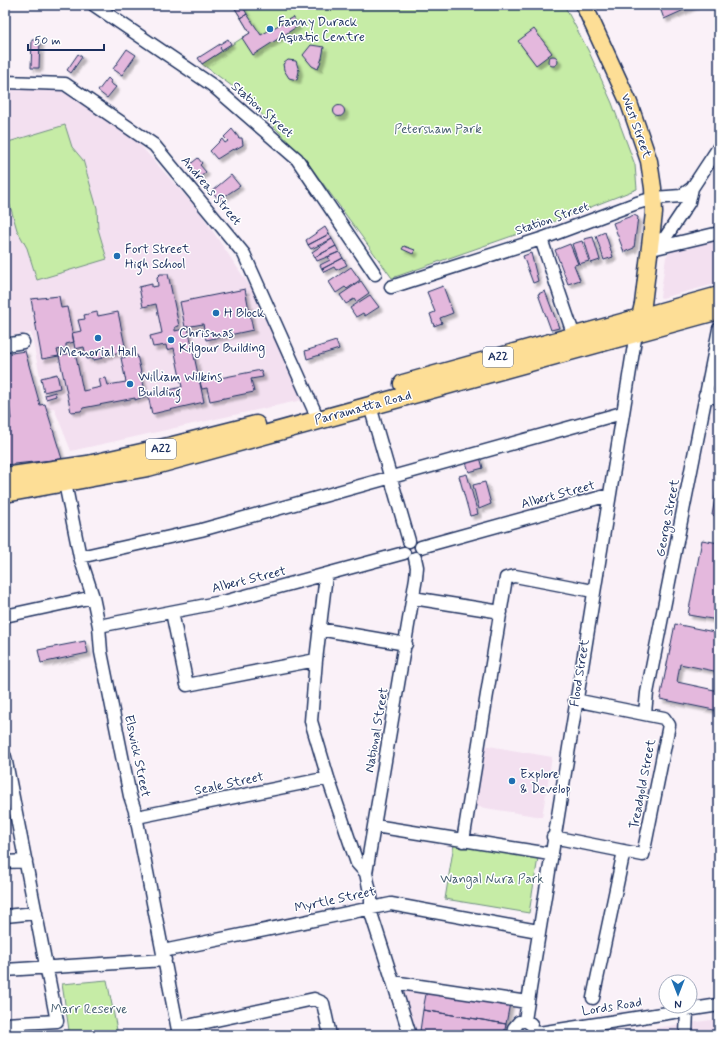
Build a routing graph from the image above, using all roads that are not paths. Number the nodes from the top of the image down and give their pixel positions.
1 (94, 5) edge
2 (584, 5) edge
3 (5, 82) edge
4 (719, 147) edge
5 (692, 188) junction
6 (654, 198) junction
7 (719, 233) edge
8 (541, 238) junction
9 (650, 246) junction
10 (375, 274) dead end
11 (391, 287) dead end
12 (719, 296) edge
13 (719, 310) edge
14 (638, 326) junction
15 (719, 329) edge
16 (574, 336) junction
17 (23, 342) dead end
18 (5, 345) edge
19 (706, 395) junction
20 (719, 398) edge
21 (370, 406) junction
22 (314, 410) junction
23 (622, 413) junction
24 (390, 476) junction
25 (5, 478) edge
26 (66, 483) junction
27 (5, 493) edge
28 (609, 495) junction
29 (409, 541) junction
30 (421, 547) junction
31 (404, 553) junction
32 (80, 557) junction
33 (415, 558) junction
34 (326, 575) junction
35 (593, 591) junction
36 (93, 597) junction
37 (413, 598) junction
38 (172, 612) junction
39 (501, 612) junction
40 (5, 616) edge
41 (99, 626) junction
42 (319, 629) junction
43 (406, 644) junction
44 (316, 660) junction
45 (576, 700) junction
46 (645, 714) junction
47 (5, 758) edge
48 (328, 778) junction
49 (137, 817) junction
50 (374, 826) junction
51 (553, 838) junction
52 (463, 841) junction
53 (624, 851) junction
54 (550, 854) junction
55 (26, 861) junction
56 (5, 862) edge
57 (366, 873) junction
58 (372, 907) junction
59 (36, 913) junction
60 (5, 916) edge
61 (538, 931) junction
62 (164, 955) junction
63 (48, 967) junction
64 (5, 970) edge
65 (393, 982) junction
66 (593, 998) dead end
67 (527, 1002) junction
68 (719, 1004) edge
69 (698, 1008) edge
70 (660, 1014) edge
71 (686, 1014) edge
72 (525, 1020) junction
73 (5, 1024) edge
74 (179, 1031) edge
75 (532, 1033) edge
76 (330, 1035) edge
77 (410, 1035) edge
78 (516, 1035) edge
79 (686, 1035) edge

1 - 10 street, Station Street
2 - 6 main road, West Street
3 - 22 street, Andreas Street
4 - 5 street
5 - 6 street, Station Street
5 - 9 street
6 - 8 street, Station Street
6 - 9 main road, West Street
7 - 9 street
8 - 11 street, Station Street
8 - 16 street
9 - 14 main road, West Street
12 - 14 highway, Parramatta Road / A22
13 - 14 highway, Parramatta Road / A22
14 - 16 highway, Parramatta Road / A22
14 - 21 highway, Parramatta Road / A22
14 - 23 street, Flood Street
15 - 19 street, George Street
16 - 22 highway, Parramatta Road / A22
17 - 18 street
19 - 20 street
19 - 46 street, George Street
21 - 24 street
21 - 26 highway, Parramatta Road / A22
22 - 25 highway, Parramatta Road / A22
23 - 24 street
23 - 28 street, Flood Street
24 - 29 street
24 - 32 street
26 - 27 highway, Parramatta Road / A22
26 - 32 street, Elswick Street
28 - 30 street, Albert Street
28 - 35 street, Flood Street
29 - 30 street
29 - 31 street
30 - 33 street
31 - 33 street
31 - 34 street, Albert Street
32 - 36 street, Elswick Street
33 - 37 street, National Street
34 - 38 street, Albert Street
34 - 42 street
35 - 39 street
35 - 45 street, Flood Street
36 - 40 street
36 - 41 street, Elswick Street
37 - 39 street
37 - 43 street, National Street
38 - 41 street, Albert Street
38 - 44 street
39 - 52 street
41 - 49 street, Elswick Street
42 - 43 street
42 - 44 street
43 - 50 street, National Street
44 - 48 street
45 - 46 street, Treadgold Street
45 - 51 street, Flood Street
46 - 53 street, Treadgold Street
47 - 55 street
48 - 49 street, Seale Street
48 - 57 street
49 - 62 street, Elswick Street
50 - 52 street
50 - 57 street, National Street
51 - 53 street, Treadgold Street
51 - 54 street, Flood Street
52 - 54 street
53 - 66 street
54 - 61 street, Flood Street
55 - 56 street
55 - 59 street
57 - 58 street, National Street
58 - 61 street, Myrtle Street
58 - 62 street, Myrtle Street
58 - 65 street, National Street
59 - 60 street
59 - 63 street
61 - 67 street, Flood Street
62 - 63 street, Myrtle Street
62 - 74 street, Elswick Street
63 - 64 street, Myrtle Street
63 - 73 street
65 - 67 street
65 - 77 street, National Street
67 - 72 street, Flood Street
68 - 69 street, Lords Road
70 - 75 street, Lords Road
71 - 79 street
72 - 75 street
72 - 78 street
74 - 76 street

